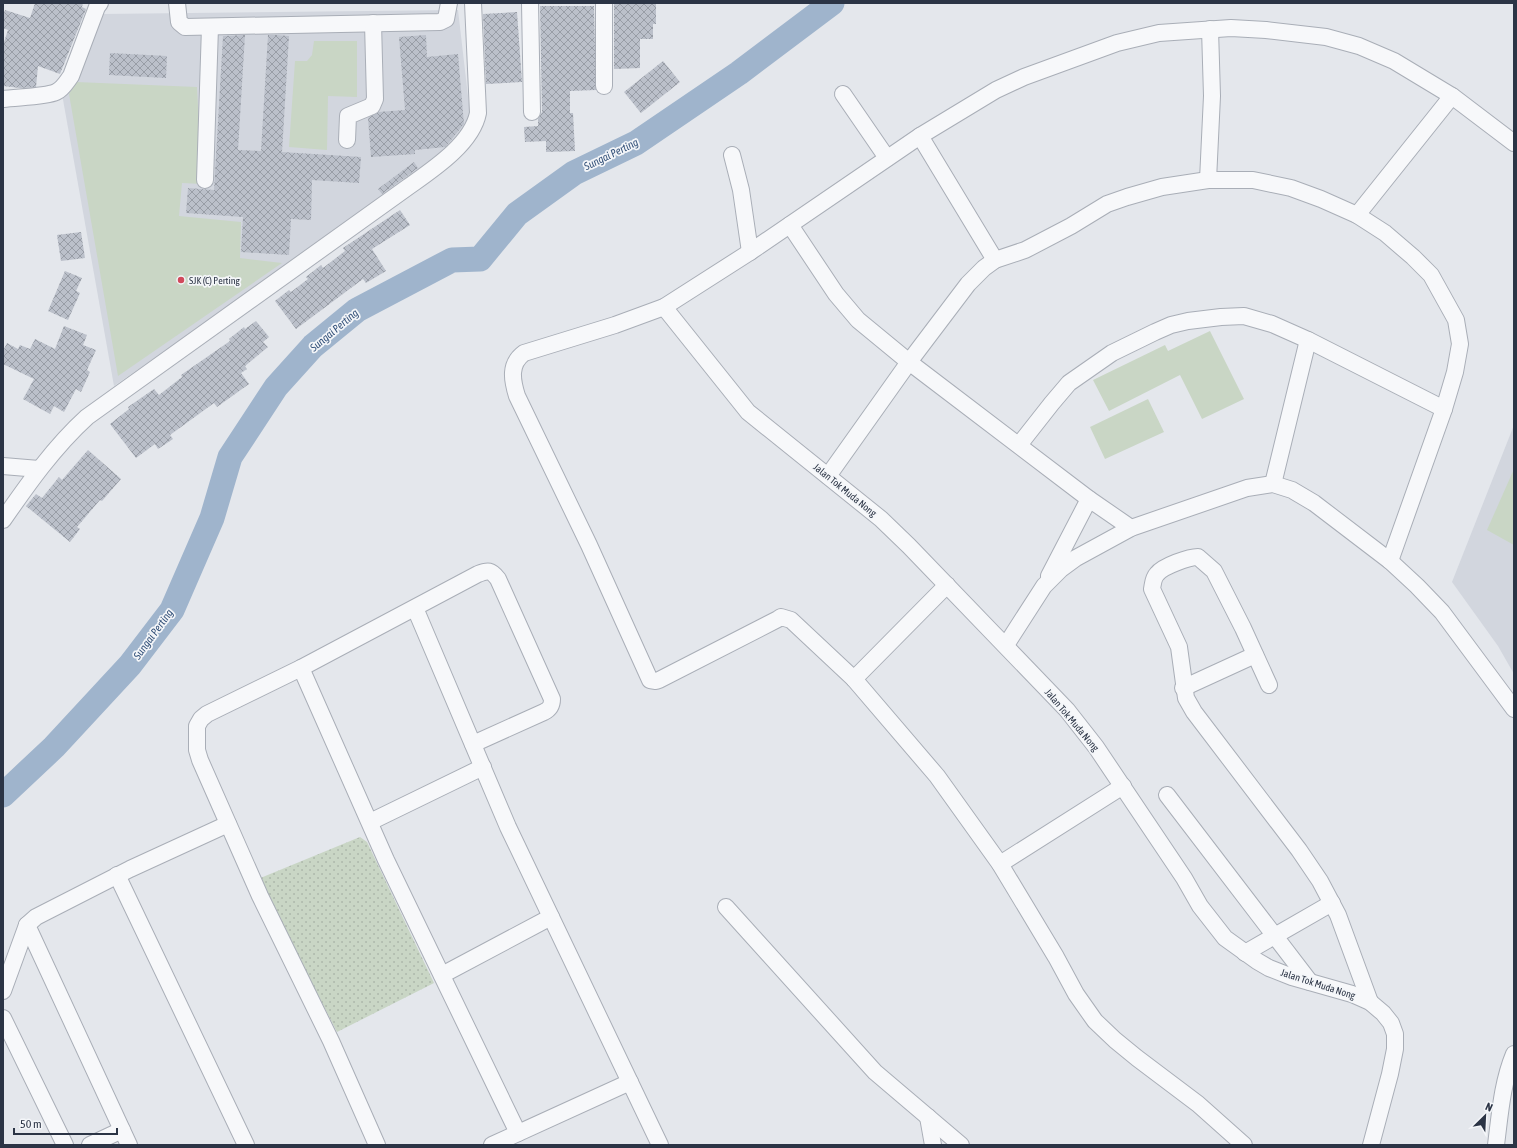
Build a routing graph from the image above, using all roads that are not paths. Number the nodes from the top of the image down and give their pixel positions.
1 (100, 3) edge
2 (177, 3) edge
3 (449, 3) edge
4 (473, 3) edge
5 (530, 3) edge
6 (604, 3) edge
7 (373, 23) junction
8 (210, 27) junction
9 (1210, 29) junction
10 (604, 86) dead end
11 (843, 94) dead end
12 (1452, 96) junction
13 (3, 99) edge
14 (532, 112) dead end
15 (920, 136) junction
16 (347, 140) dead end
17 (1514, 143) edge
18 (732, 156) dead end
19 (887, 158) junction
20 (205, 180) dead end
21 (1208, 180) junction
22 (1357, 215) junction
23 (790, 225) junction
24 (750, 252) junction
25 (995, 260) junction
26 (664, 307) junction
27 (1308, 340) junction
28 (909, 362) junction
29 (1444, 410) junction
30 (1019, 445) junction
31 (3, 466) edge
32 (39, 470) junction
33 (828, 476) junction
34 (1273, 484) junction
35 (1089, 499) junction
36 (3, 520) edge
37 (1131, 528) junction
38 (1390, 561) junction
39 (947, 585) junction
40 (1044, 586) junction
41 (415, 608) junction
42 (1006, 645) junction
43 (1255, 655) junction
44 (301, 668) junction
45 (854, 679) junction
46 (1268, 685) dead end
47 (1183, 688) junction
48 (1514, 709) edge
49 (473, 744) junction
50 (483, 767) junction
51 (1123, 786) junction
52 (1167, 795) dead end
53 (370, 822) junction
54 (228, 824) junction
55 (1000, 864) junction
56 (117, 875) junction
57 (1332, 903) junction
58 (726, 907) dead end
59 (551, 918) junction
60 (28, 925) junction
61 (1274, 936) junction
62 (1245, 953) junction
63 (442, 975) junction
64 (1310, 982) junction
65 (3, 991) edge
66 (1370, 1002) junction
67 (3, 1018) edge
68 (1514, 1054) edge
69 (630, 1082) junction
70 (928, 1117) junction
71 (122, 1130) junction
72 (518, 1133) junction
73 (64, 1145) edge
74 (90, 1145) edge
75 (129, 1145) edge
76 (246, 1145) edge
77 (377, 1145) edge
78 (492, 1145) edge
79 (660, 1145) edge
80 (932, 1145) edge
81 (961, 1145) edge
82 (1244, 1145) edge
83 (1371, 1145) edge
84 (1496, 1145) edge

1 - 13 street
2 - 8 street
3 - 7 street
4 - 32 street
5 - 14 street
6 - 10 street
7 - 8 street
7 - 16 street
8 - 20 street
9 - 12 street
9 - 15 street
9 - 21 street
11 - 19 street
12 - 17 street
12 - 22 street
15 - 19 street
15 - 25 street
18 - 24 street
19 - 23 street
21 - 22 street
21 - 25 street
22 - 29 street
23 - 24 street
23 - 28 street
24 - 26 street
25 - 28 street
26 - 33 street, Jalan Tok Muda Nong
26 - 45 street
27 - 29 street
27 - 30 street
27 - 34 street
28 - 30 street
28 - 33 street
29 - 38 street
30 - 35 street
31 - 32 street
32 - 36 street
33 - 39 street, Jalan Tok Muda Nong
34 - 37 street
34 - 38 street
35 - 37 street
35 - 40 street
37 - 40 street
38 - 48 street
39 - 42 street, Jalan Tok Muda Nong
39 - 45 street
40 - 42 street
41 - 44 street
41 - 49 street
41 - 49 street
42 - 51 street, Jalan Tok Muda Nong
43 - 46 street
43 - 47 street
43 - 47 street
44 - 53 street
44 - 54 street
45 - 55 street
47 - 57 street
49 - 50 street
50 - 53 street
50 - 59 street
51 - 55 street
51 - 62 street, Jalan Tok Muda Nong
52 - 61 street
53 - 63 street
54 - 56 street
54 - 77 street
55 - 82 street
56 - 60 street
56 - 76 street
57 - 61 street
57 - 66 street
58 - 70 street
59 - 63 street
59 - 69 street
60 - 65 street
60 - 71 street
61 - 62 street
61 - 64 street
62 - 64 street, Jalan Tok Muda Nong
63 - 72 street
64 - 66 street, Jalan Tok Muda Nong
66 - 83 street, Jalan Tok Muda Nong
67 - 73 street
68 - 84 street
69 - 72 street
69 - 79 street
70 - 80 street
70 - 81 street
71 - 74 street
71 - 75 street
72 - 78 street

